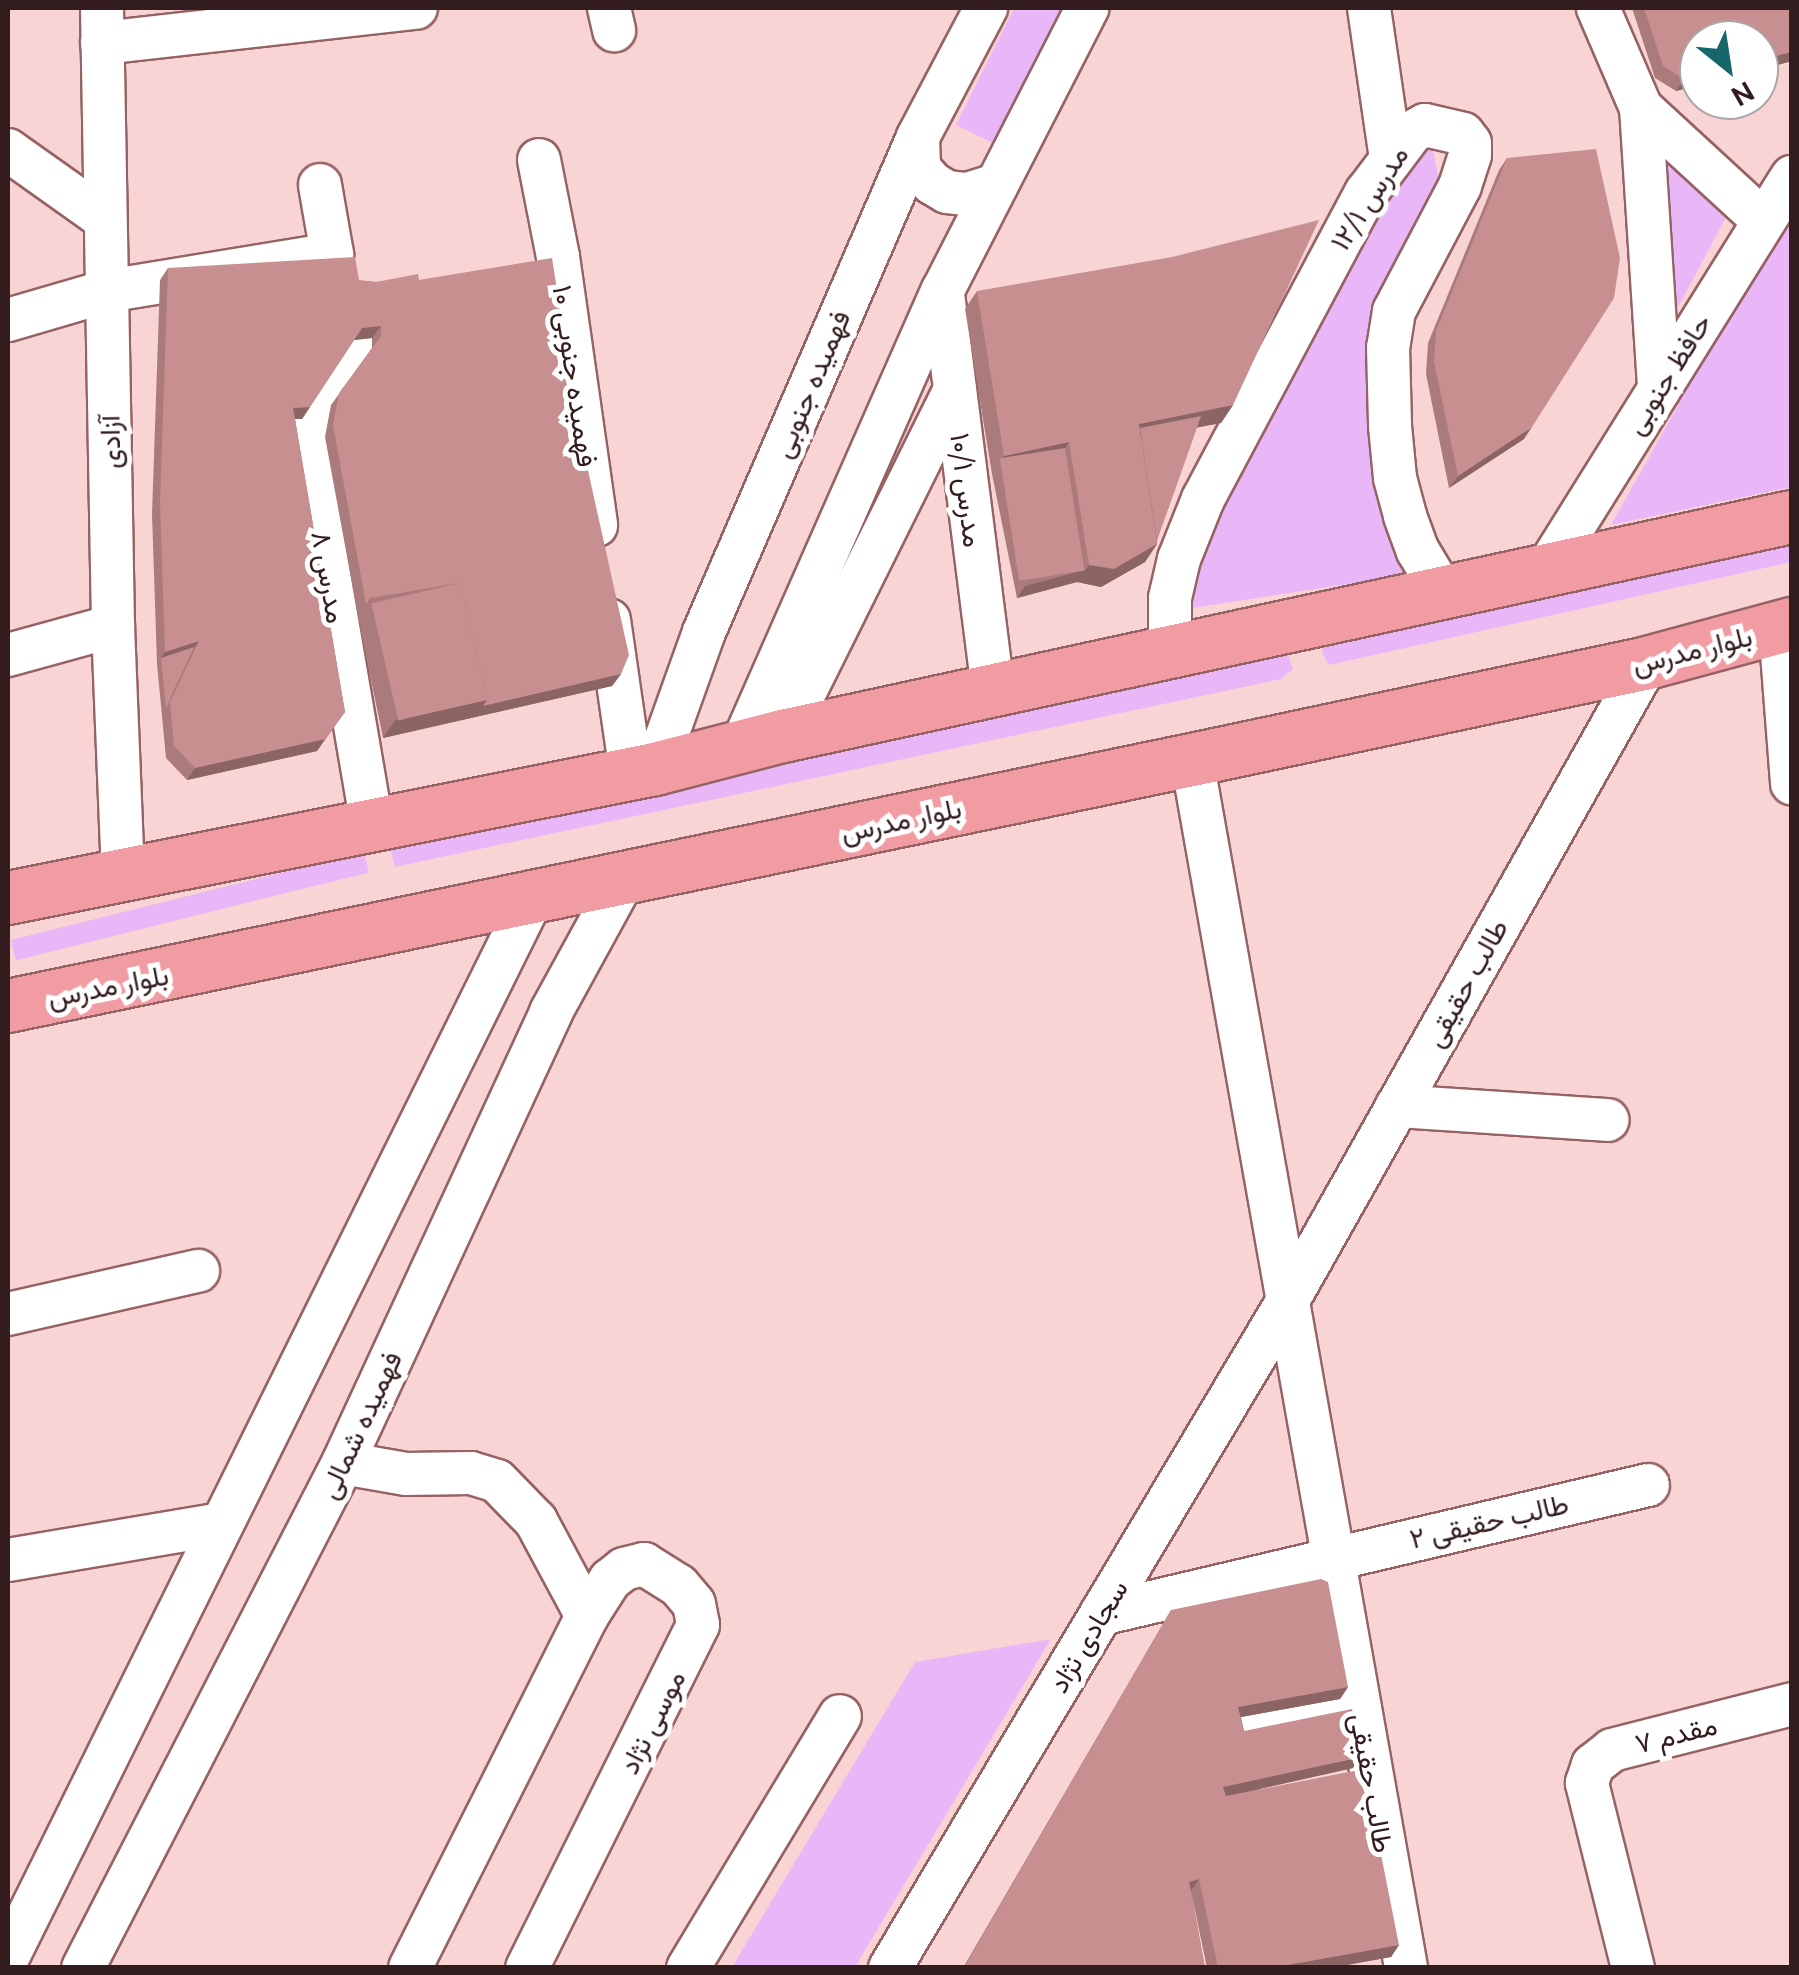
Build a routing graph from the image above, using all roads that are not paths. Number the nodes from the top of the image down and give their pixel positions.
1 (416, 8) edge
2 (986, 8) edge
3 (1088, 8) edge
4 (1369, 8) edge
5 (1598, 8) edge
6 (102, 25) edge
7 (1641, 108) junction
8 (918, 137) junction
9 (8, 150) edge
10 (1391, 159) junction
11 (539, 160) dead end
12 (1792, 177) edge
13 (320, 185) dead end
14 (997, 185) junction
15 (106, 219) junction
16 (1764, 221) junction
17 (942, 290) junction
18 (107, 292) junction
19 (8, 320) edge
20 (363, 346) edge
21 (954, 388) junction
22 (1659, 390) junction
23 (1792, 517) edge
24 (1545, 572) junction
25 (1444, 594) junction
26 (113, 626) junction
27 (1786, 626) edge
28 (1170, 654) junction
29 (8, 655) edge
30 (1647, 662) junction
31 (993, 690) junction
32 (762, 740) junction
33 (1192, 760) junction
34 (643, 771) junction
35 (1792, 784) edge
36 (372, 825) junction
37 (124, 876) junction
38 (625, 877) junction
39 (533, 896) junction
40 (8, 898) edge
41 (489, 986) junction
42 (8, 1006) edge
43 (551, 1012) junction
44 (1397, 1106) junction
45 (1608, 1120) dead end
46 (198, 1271) dead end
47 (1286, 1304) junction
48 (8, 1314) edge
49 (343, 1463) junction
50 (1648, 1486) dead end
51 (220, 1524) junction
52 (1331, 1557) junction
53 (8, 1560) edge
54 (1101, 1614) junction
55 (587, 1616) junction
56 (1792, 1704) edge
57 (1358, 1706) junction
58 (840, 1716) dead end
59 (1244, 1726) edge
60 (25, 1890) edge
61 (8, 1957) edge
62 (83, 1968) edge
63 (410, 1968) edge
64 (528, 1968) edge
65 (688, 1968) edge
66 (890, 1968) edge
67 (1406, 1968) edge
68 (1632, 1968) edge

1 - 6 street
2 - 8 street, فهمیده جنوبی
3 - 14 street
4 - 10 street
5 - 7 street
6 - 15 street, آزادی
7 - 16 street
7 - 22 street
8 - 14 street
8 - 34 street, فهمیده جنوبی
9 - 15 street
10 - 25 street, مدرس ۱۲/۱
10 - 28 street, مدرس ۱۲/۱
11 - 34 street, فهمیده جنوبی ۱۰
12 - 16 street, حافظ جنوبی
13 - 18 street
14 - 17 street
15 - 18 street, آزادی
16 - 22 street, حافظ جنوبی
17 - 21 street, مدرس ۱۰/۱
17 - 32 street
18 - 19 street
18 - 26 street, آزادی
20 - 36 street, مدرس ۸
21 - 31 street, مدرس ۱۰/۱
21 - 32 street
22 - 24 street, حافظ جنوبی
23 - 24 main road
24 - 25 main road
25 - 28 main road
26 - 29 street
26 - 37 street, آزادی
27 - 30 main road, بلوار مدرس
27 - 35 street
28 - 31 main road
30 - 33 main road, بلوار مدرس
30 - 44 street, طالب حقیقی
31 - 32 main road
32 - 34 main road
33 - 38 main road, بلوار مدرس
33 - 47 street, طالب حقیقی
34 - 36 main road
36 - 37 main road
37 - 40 main road
38 - 39 main road, بلوار مدرس
38 - 43 street, فهمیده شمالی
39 - 41 street
39 - 42 main road, بلوار مدرس
41 - 43 street
41 - 51 street
43 - 49 street, فهمیده شمالی
44 - 45 street
44 - 47 street, طالب حقیقی
46 - 48 street
47 - 52 street, طالب حقیقی
47 - 54 street, سجادی نژاد
49 - 55 street
49 - 62 street, فهمیده شمالی
50 - 52 street, طالب حقیقی ۲
51 - 53 street
51 - 60 street
52 - 54 street, طالب حقیقی ۲
52 - 57 street, طالب حقیقی
54 - 66 street, سجادی نژاد
55 - 63 street, موسی نژاد
55 - 64 street, موسی نژاد
56 - 68 street, مقدم ۷
57 - 59 street
57 - 67 street, طالب حقیقی
58 - 65 street
60 - 61 street

